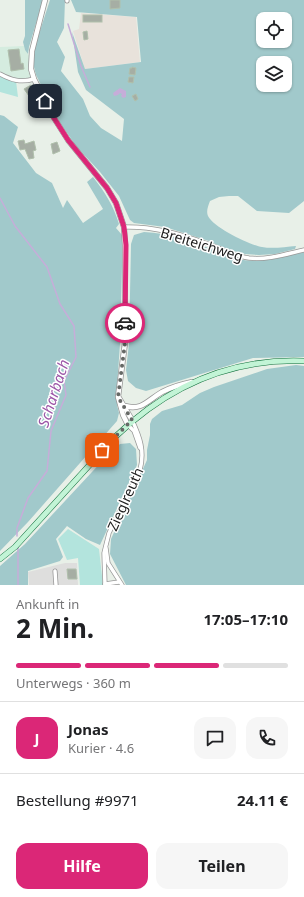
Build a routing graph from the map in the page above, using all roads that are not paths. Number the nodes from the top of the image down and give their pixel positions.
1 (45, 0) edge
2 (0, 74) edge
3 (34, 79) junction
4 (124, 227) junction
5 (304, 250) edge
6 (304, 361) edge
7 (192, 382) junction
8 (118, 397) junction
9 (125, 406) junction
10 (132, 420) junction
11 (128, 424) junction
12 (142, 452) junction
13 (105, 546) junction
14 (0, 560) edge
15 (56, 571) dead end
16 (120, 583) edge
17 (105, 584) edge
18 (56, 585) edge

1 - 3 street
2 - 3 street
3 - 4 street
4 - 5 street, Breiteichweg
4 - 8 street
6 - 7 main road
7 - 9 street
7 - 10 main road
8 - 9 street
8 - 11 street
9 - 10 street
10 - 11 main road
10 - 12 street, Zieglreuth
11 - 12 street, Zieglreuth
11 - 14 main road
12 - 13 street, Zieglreuth
13 - 16 street, Zieglreuth
13 - 17 street, Zieglreuth
15 - 18 street
16 - 17 street, Zieglreuth

